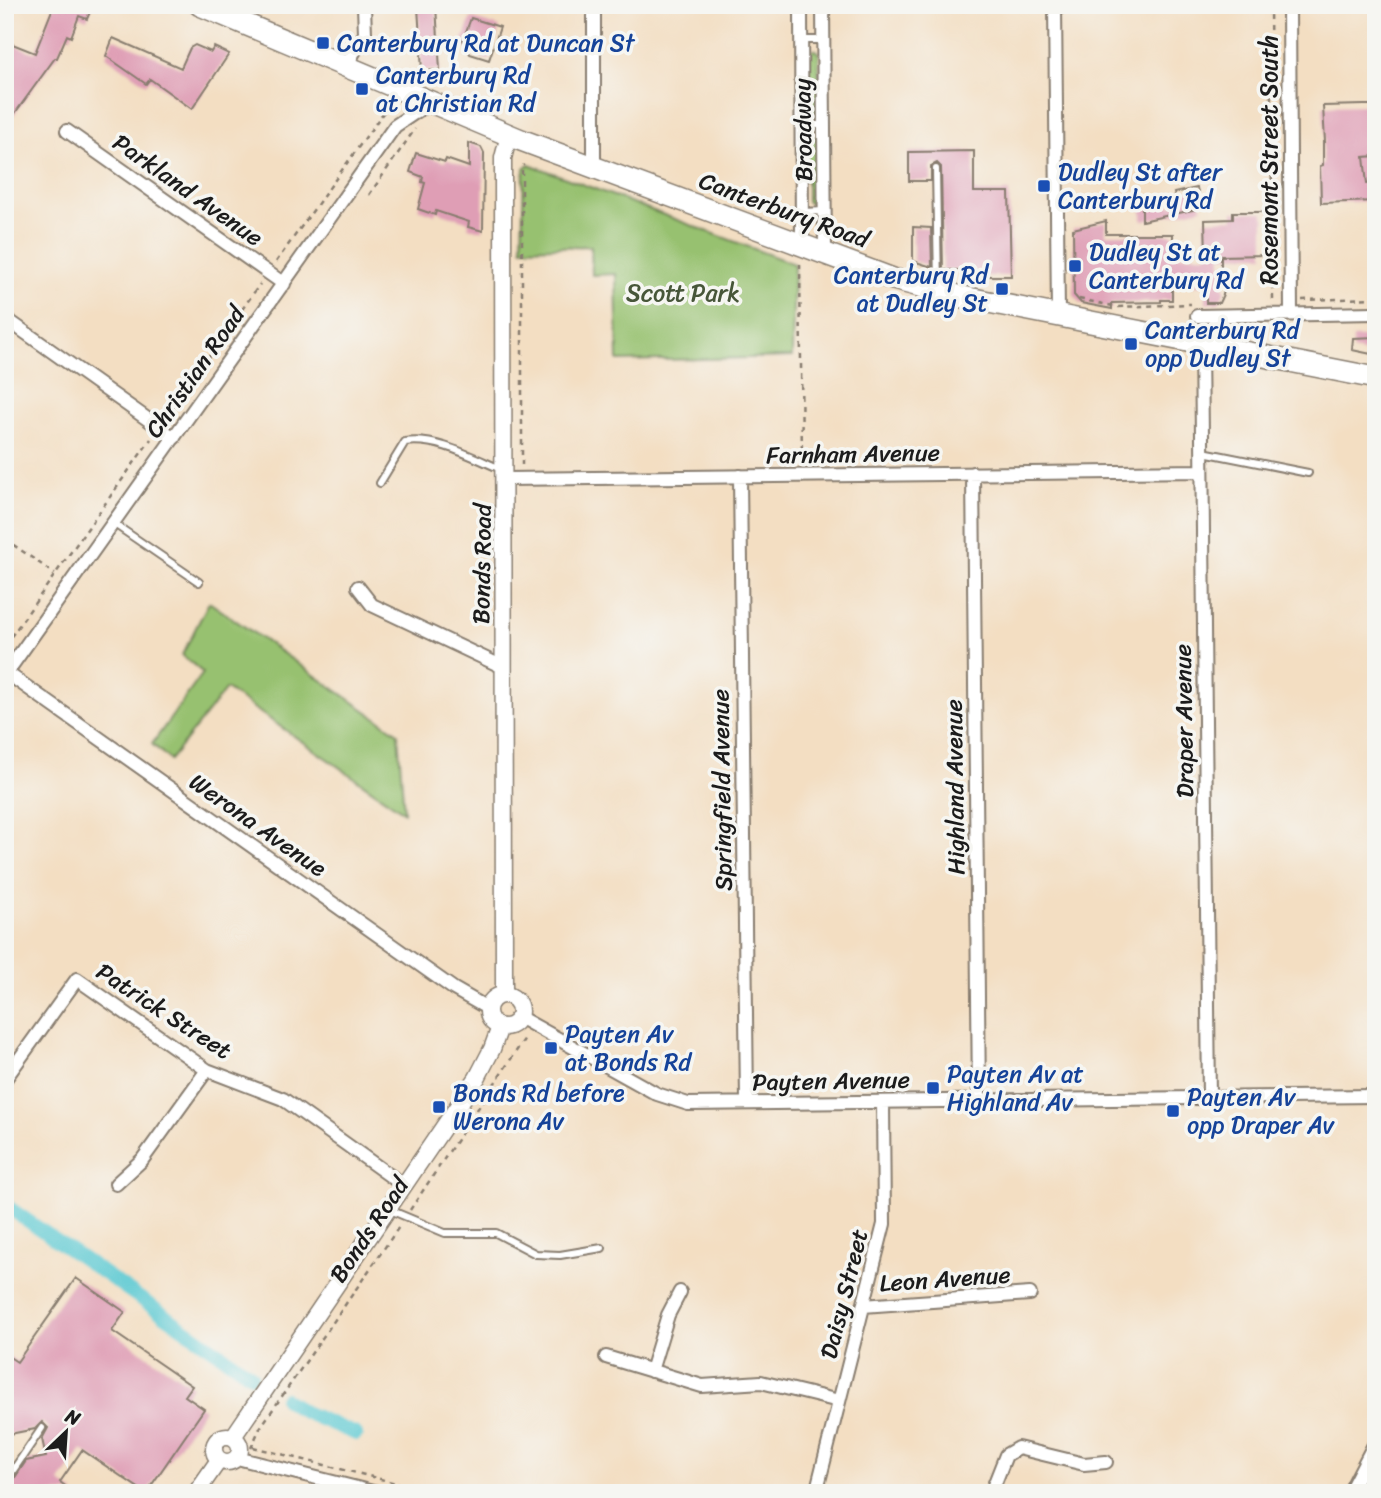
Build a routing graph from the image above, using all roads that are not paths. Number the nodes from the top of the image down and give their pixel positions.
1 (200, 5) edge
2 (364, 5) edge
3 (594, 5) edge
4 (801, 5) edge
5 (823, 5) edge
6 (1055, 5) edge
7 (1289, 5) edge
8 (801, 40) junction
9 (824, 40) junction
10 (345, 67) junction
11 (425, 112) junction
12 (803, 125) junction
13 (824, 125) junction
14 (67, 131) dead end
15 (509, 135) junction
16 (594, 167) junction
17 (936, 169) dead end
18 (826, 211) junction
19 (802, 212) junction
20 (825, 253) junction
21 (801, 254) junction
22 (284, 284) junction
23 (938, 291) junction
24 (1376, 313) edge
25 (1291, 314) junction
26 (1058, 316) junction
27 (1197, 316) dead end
28 (5, 318) edge
29 (1201, 343) junction
30 (1376, 378) edge
31 (174, 438) junction
32 (1201, 452) junction
33 (1201, 471) junction
34 (972, 473) junction
35 (1308, 473) dead end
36 (505, 475) junction
37 (740, 476) junction
38 (380, 482) dead end
39 (113, 523) junction
40 (199, 582) dead end
41 (358, 587) dead end
42 (503, 667) junction
43 (6, 674) edge
44 (505, 995) junction
45 (487, 1008) junction
46 (519, 1017) junction
47 (500, 1027) junction
48 (206, 1070) junction
49 (5, 1079) edge
50 (1376, 1096) edge
51 (1209, 1098) junction
52 (883, 1101) junction
53 (979, 1101) junction
54 (747, 1103) junction
55 (117, 1184) dead end
56 (403, 1185) junction
57 (387, 1209) junction
58 (602, 1248) dead end
59 (680, 1292) dead end
60 (1030, 1294) dead end
61 (863, 1306) junction
62 (606, 1357) dead end
63 (651, 1371) junction
64 (839, 1401) junction
65 (41, 1428) dead end
66 (233, 1437) junction
67 (1376, 1441) edge
68 (237, 1458) junction
69 (219, 1460) junction
70 (1106, 1462) dead end
71 (5, 1482) edge
72 (196, 1493) edge
73 (377, 1493) edge
74 (816, 1493) edge
75 (991, 1493) edge
76 (1349, 1493) edge

1 - 10 highway, Canterbury Road
2 - 10 street
3 - 16 street
4 - 8 street, Broadway
5 - 9 street, Broadway
6 - 26 street
7 - 25 street, Rosemont Street South
8 - 9 lane
8 - 12 street, Broadway
9 - 13 street, Broadway
10 - 11 highway, Canterbury Road
11 - 15 highway, Canterbury Road
11 - 22 street, Christian Road
12 - 13 lane
12 - 19 street, Broadway
13 - 18 street, Broadway
14 - 22 street, Parkland Avenue
15 - 16 highway, Canterbury Road
15 - 36 main road, Bonds Road
16 - 21 highway, Canterbury Road
17 - 23 lane
18 - 19 lane
18 - 20 street, Broadway
19 - 21 street, Broadway
20 - 21 highway, Canterbury Road
20 - 23 highway, Canterbury Road
22 - 31 street, Christian Road
23 - 26 highway, Canterbury Road
24 - 25 street
25 - 27 street
26 - 29 highway, Canterbury Road
28 - 31 street
29 - 30 highway, Canterbury Road
29 - 32 street, Draper Avenue
31 - 39 street, Christian Road
32 - 33 street, Draper Avenue
32 - 35 lane
33 - 34 street, Farnham Avenue
33 - 51 street, Draper Avenue
34 - 37 street, Farnham Avenue
34 - 53 street, Highland Avenue
36 - 37 street, Farnham Avenue
36 - 38 lane
36 - 42 main road, Bonds Road
37 - 54 street, Springfield Avenue
39 - 40 lane
39 - 43 street, Christian Road
41 - 42 street
42 - 44 main road, Bonds Road
43 - 45 street, Werona Avenue
44 - 45 main road
44 - 46 main road
45 - 47 main road
46 - 47 main road
46 - 54 street, Payten Avenue
47 - 56 main road, Bonds Road
48 - 49 street, Patrick Street
48 - 55 street
48 - 56 street, Patrick Street
50 - 51 street, Payten Avenue
51 - 53 street, Payten Avenue
52 - 53 street, Payten Avenue
52 - 54 street, Payten Avenue
52 - 61 street, Daisy Street
56 - 57 main road, Bonds Road
57 - 58 lane
57 - 66 main road, Bonds Road
59 - 63 street
60 - 61 street, Leon Avenue
61 - 64 street, Daisy Street
62 - 63 street
63 - 64 street
64 - 74 street, Daisy Street
65 - 71 lane
66 - 68 main road
66 - 69 main road
67 - 76 street
68 - 69 main road
68 - 73 street
69 - 72 main road
70 - 75 street

